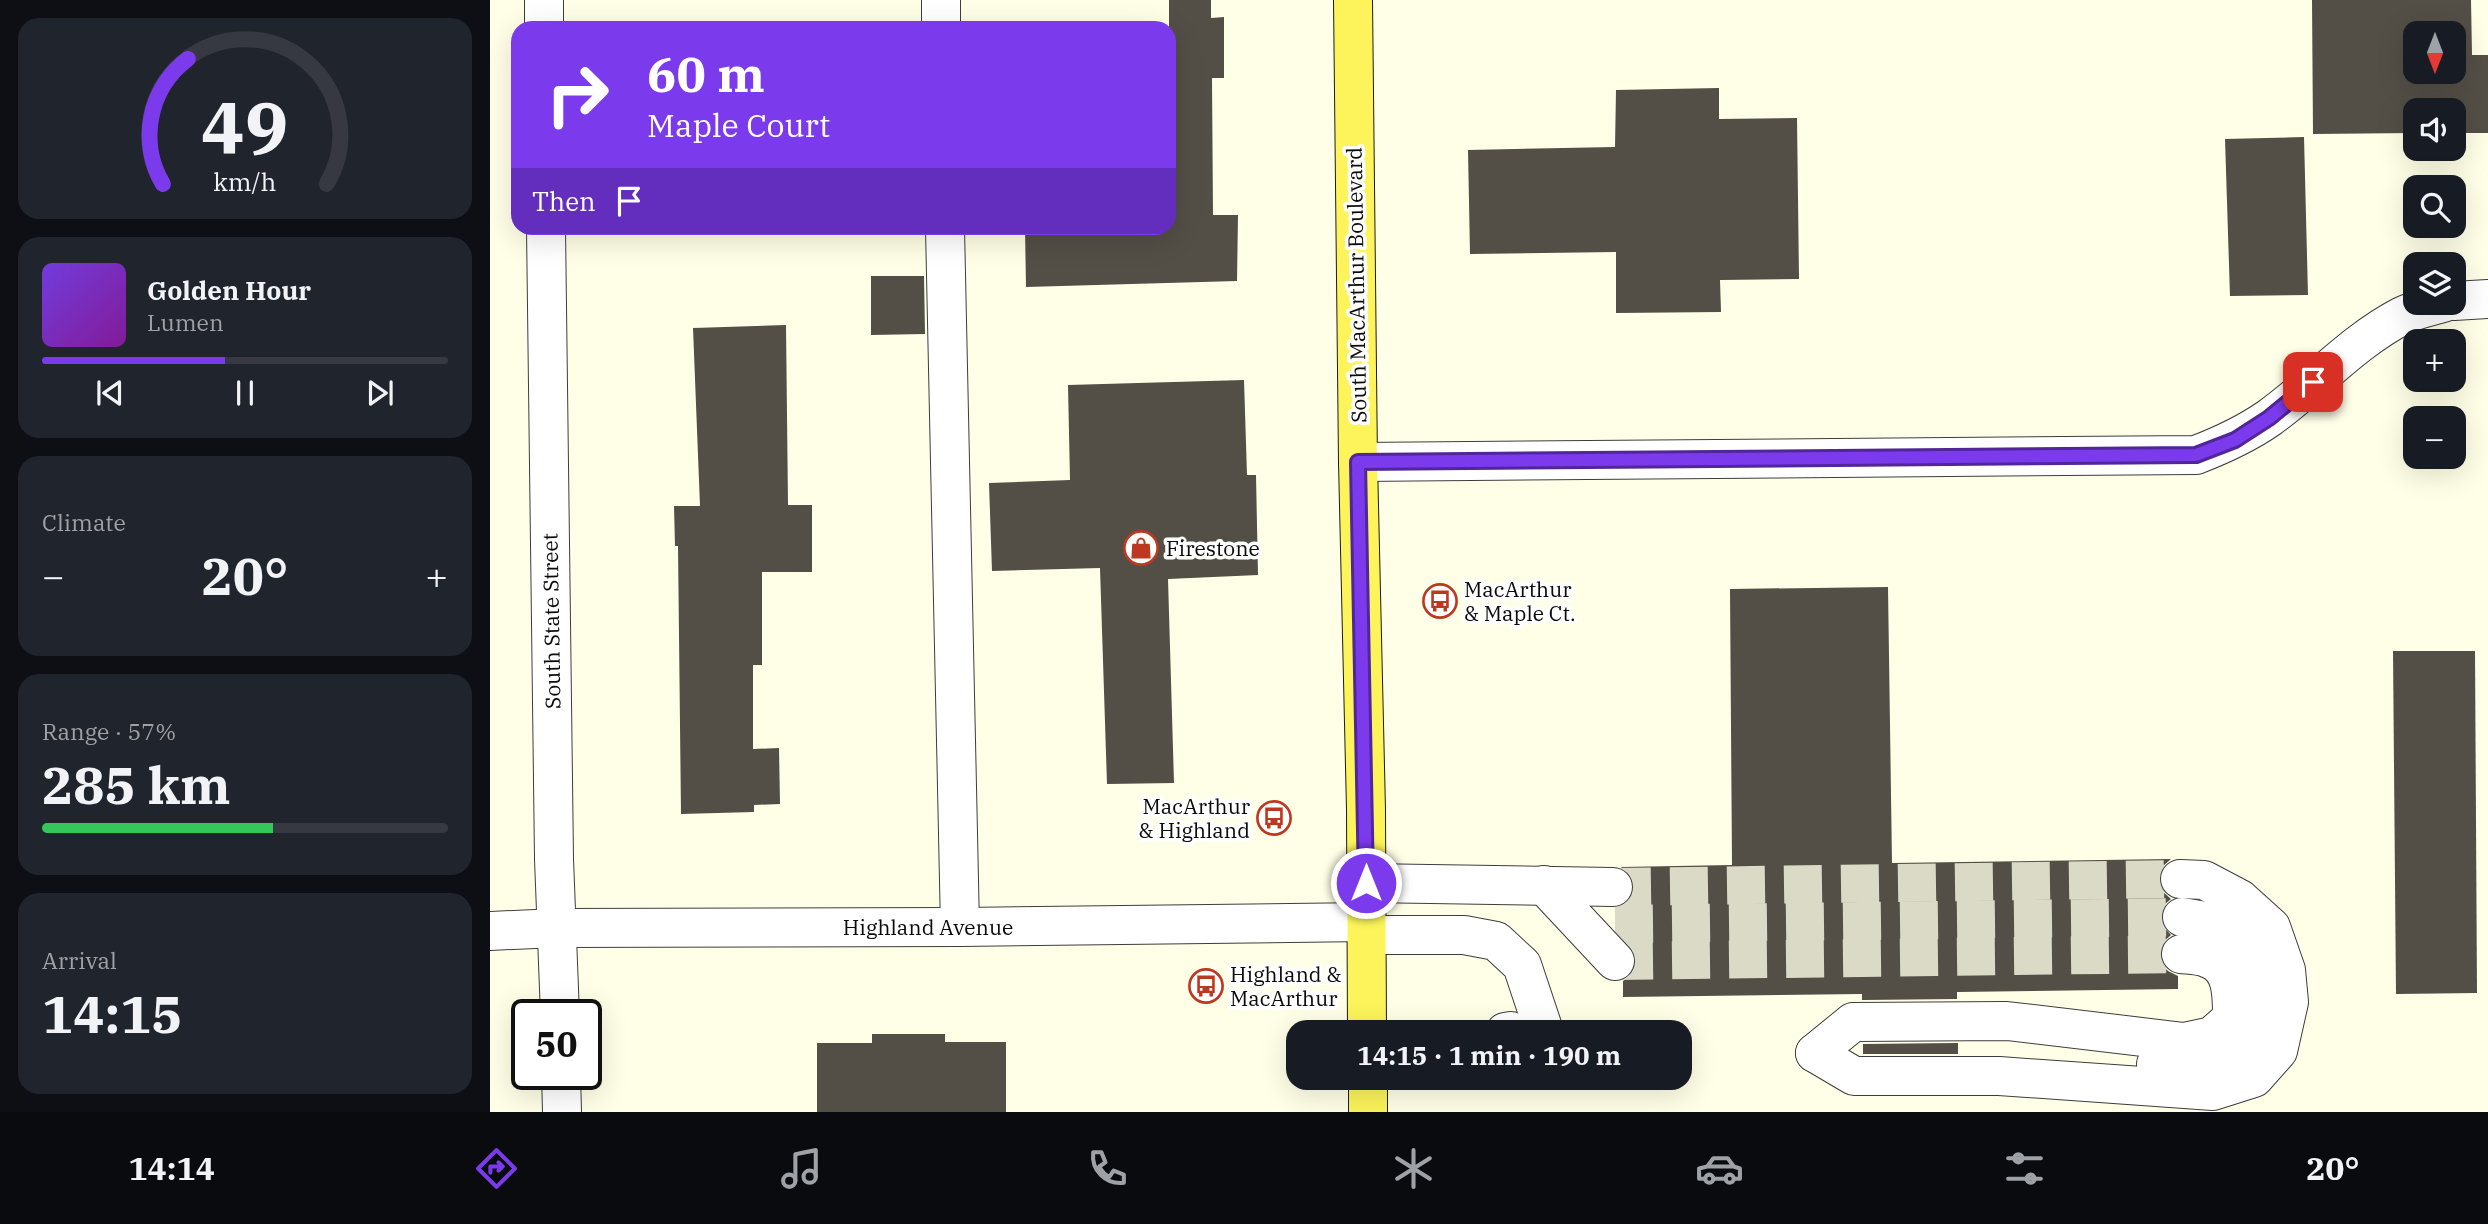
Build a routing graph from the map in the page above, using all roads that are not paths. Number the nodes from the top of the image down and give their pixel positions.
1 (544, 0) edge
2 (941, 0) edge
3 (1353, 0) edge
4 (544, 21) edge
5 (941, 21) edge
6 (547, 235) edge
7 (946, 235) edge
8 (2488, 299) edge
9 (2466, 300) edge
10 (2404, 315) edge
11 (1358, 462) junction
12 (2180, 879) tunnel mouth
13 (1366, 883) junction
14 (1544, 884) junction
15 (558, 928) junction
16 (960, 928) junction
17 (1367, 929) junction
18 (490, 931) edge
19 (2182, 935) tunnel mouth
20 (560, 999) edge
21 (1367, 1020) edge
22 (1520, 1020) edge
23 (561, 1090) edge
24 (1368, 1090) edge
25 (562, 1112) edge
26 (1368, 1112) edge

1 - 4 street
2 - 5 street
3 - 11 main road, South MacArthur Boulevard
6 - 15 street, South State Street
7 - 16 street
8 - 9 street
10 - 11 street
11 - 13 main road, South MacArthur Boulevard
12 - 19 street
13 - 14 street
13 - 17 main road, South MacArthur Boulevard
14 - 14 street
15 - 16 street, Highland Avenue
15 - 18 street, Highland Avenue
15 - 20 street, South State Street
16 - 17 street, Highland Avenue
17 - 21 main road, South MacArthur Boulevard
17 - 22 street, Highland Avenue
23 - 25 street
24 - 26 main road

